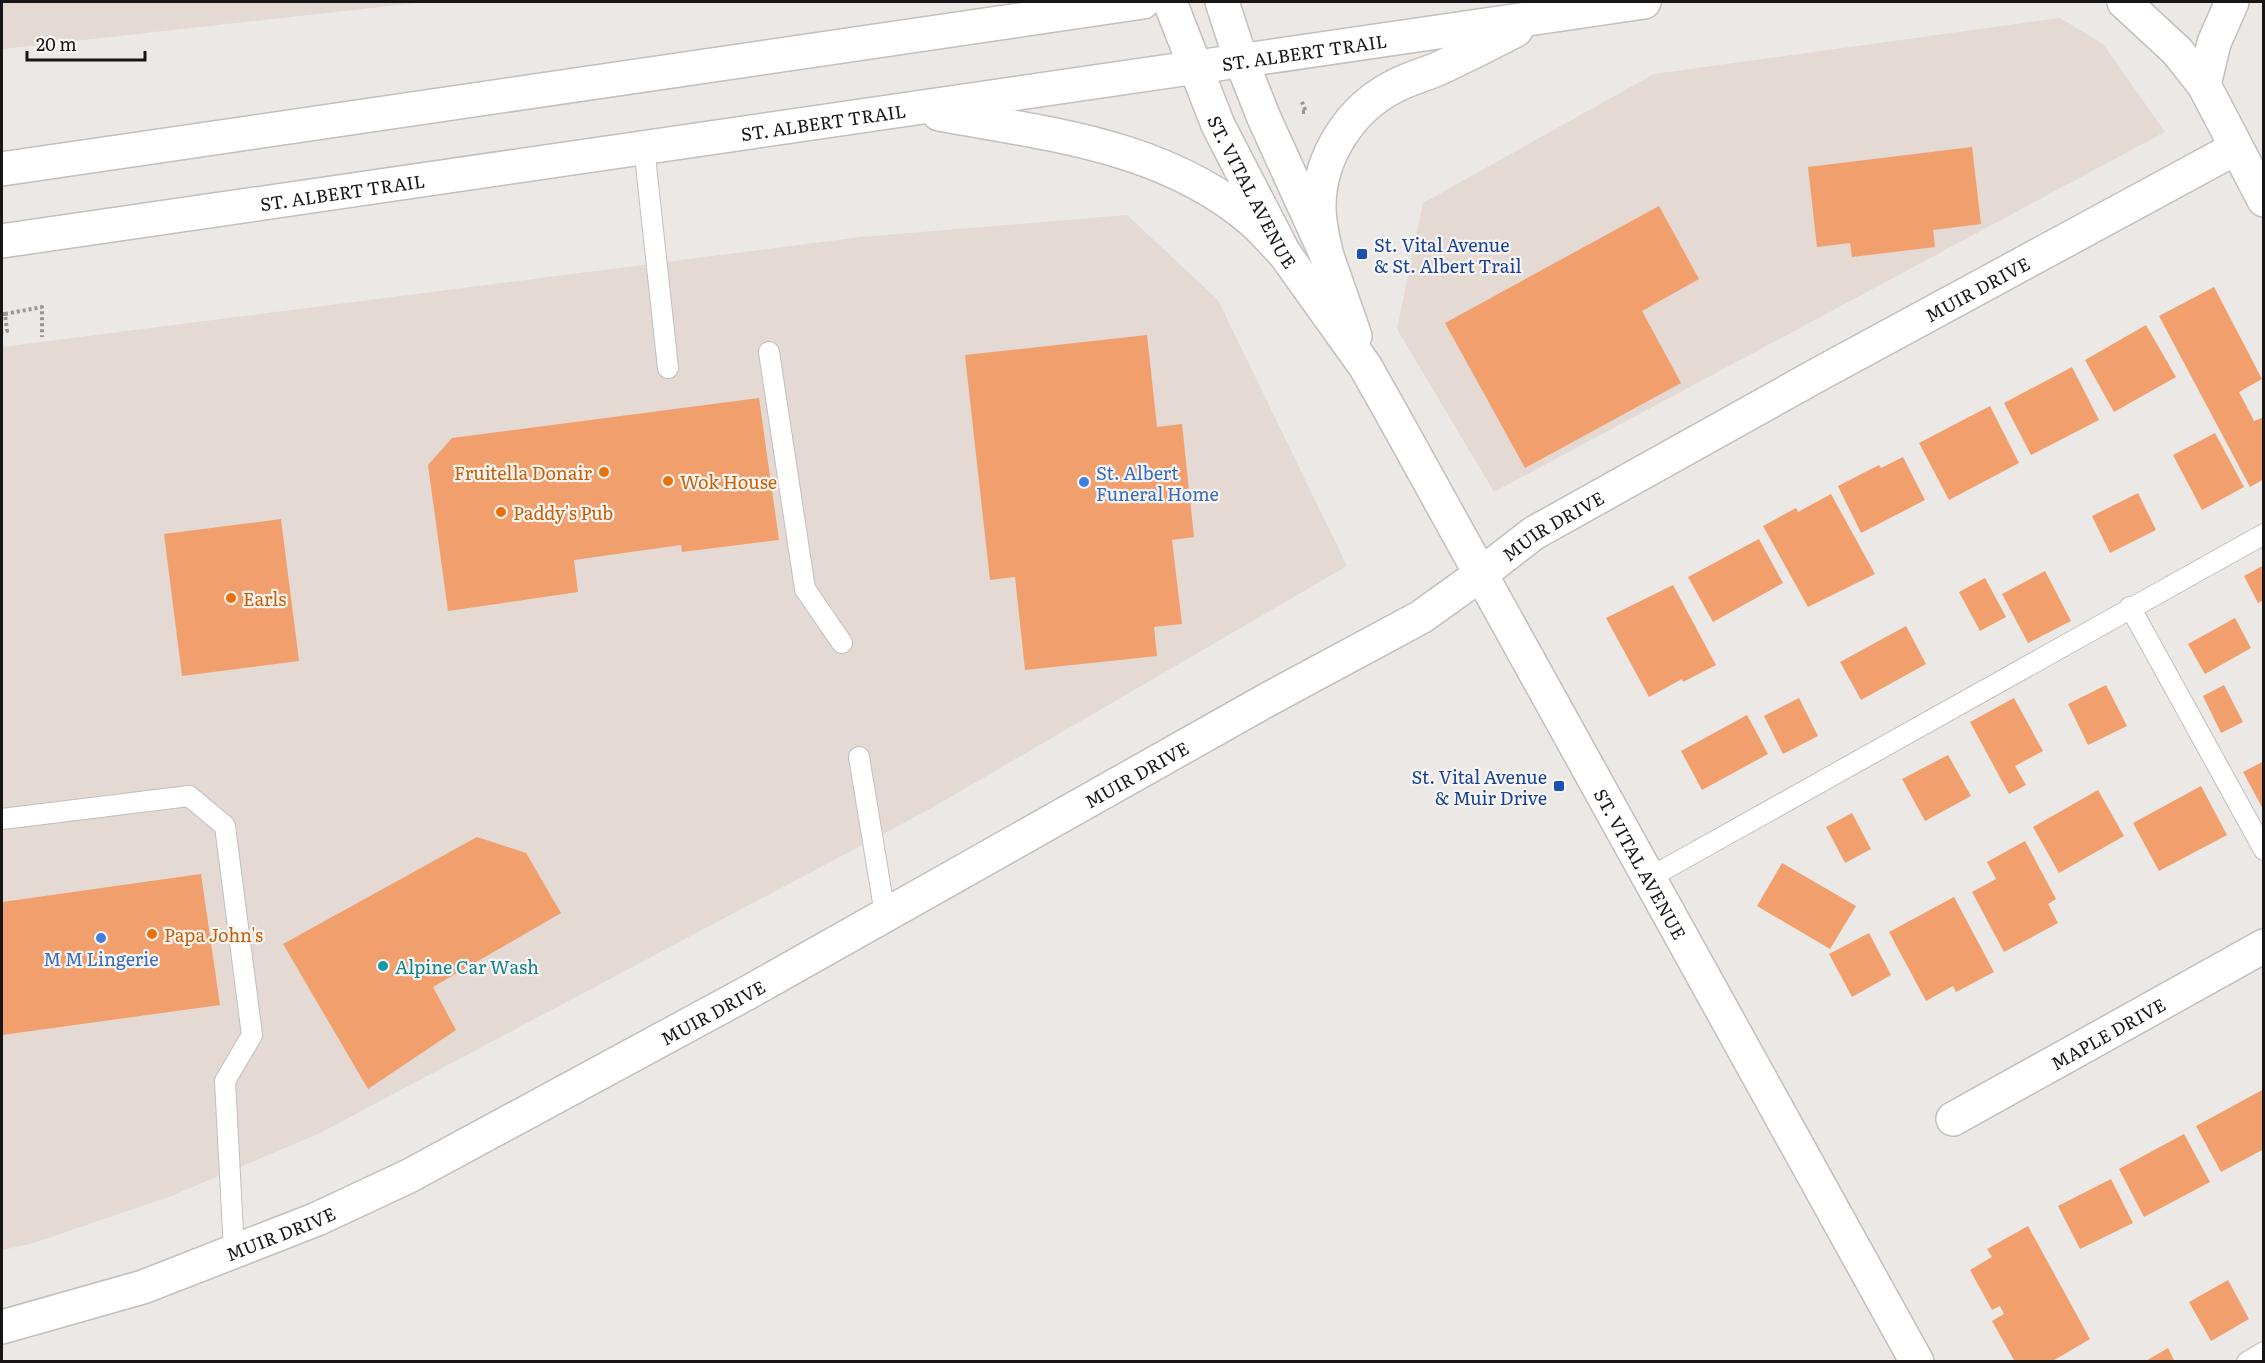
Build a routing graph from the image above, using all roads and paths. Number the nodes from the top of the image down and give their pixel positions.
1 (1143, 2) edge
2 (1170, 2) edge
3 (1222, 2) edge
4 (1644, 2) edge
5 (2124, 2) edge
6 (2232, 2) edge
7 (1542, 18) junction
8 (1241, 60) junction
9 (1195, 68) junction
10 (2204, 84) junction
11 (910, 108) junction
12 (644, 147) junction
13 (2236, 148) junction
14 (2, 169) edge
15 (2264, 200) edge
16 (2, 241) edge
17 (1284, 253) junction
18 (1327, 256) junction
19 (3, 314) edge
20 (2, 332) edge
21 (42, 337) dead end
22 (769, 352) dead end
23 (1365, 366) junction
24 (668, 368) dead end
25 (2264, 534) edge
26 (1481, 574) junction
27 (2130, 607) junction
28 (842, 643) dead end
29 (859, 757) dead end
30 (2, 819) edge
31 (2264, 850) edge
32 (1649, 878) junction
33 (885, 914) junction
34 (2264, 946) edge
35 (1953, 1119) dead end
36 (234, 1251) junction
37 (2, 1327) edge
38 (2264, 1352) edge
39 (1917, 1362) edge
40 (2247, 1362) edge

1 - 14 street
2 - 9 street, ST. VITAL AVENUE
3 - 8 street, ST. VITAL AVENUE
4 - 7 street, ST. ALBERT TRAIL
5 - 10 street
6 - 10 street
7 - 8 street, ST. ALBERT TRAIL
7 - 18 street
8 - 9 street, ST. ALBERT TRAIL
8 - 18 street, ST. VITAL AVENUE
9 - 11 street, ST. ALBERT TRAIL
9 - 17 street, ST. VITAL AVENUE
10 - 13 street
11 - 12 street, ST. ALBERT TRAIL
11 - 17 street
12 - 16 street, ST. ALBERT TRAIL
12 - 24 lane
13 - 15 street
13 - 26 street, MUIR DRIVE
17 - 23 street, ST. VITAL AVENUE
18 - 23 street, ST. VITAL AVENUE
19 - 20 path
19 - 21 path
22 - 28 lane
23 - 26 street, ST. VITAL AVENUE
25 - 27 lane
26 - 32 street, ST. VITAL AVENUE
26 - 33 street, MUIR DRIVE
27 - 31 lane
27 - 32 lane
29 - 33 lane
30 - 36 lane
32 - 39 street, ST. VITAL AVENUE
33 - 36 street, MUIR DRIVE
34 - 35 street, MAPLE DRIVE
36 - 37 street, MUIR DRIVE
38 - 40 lane

